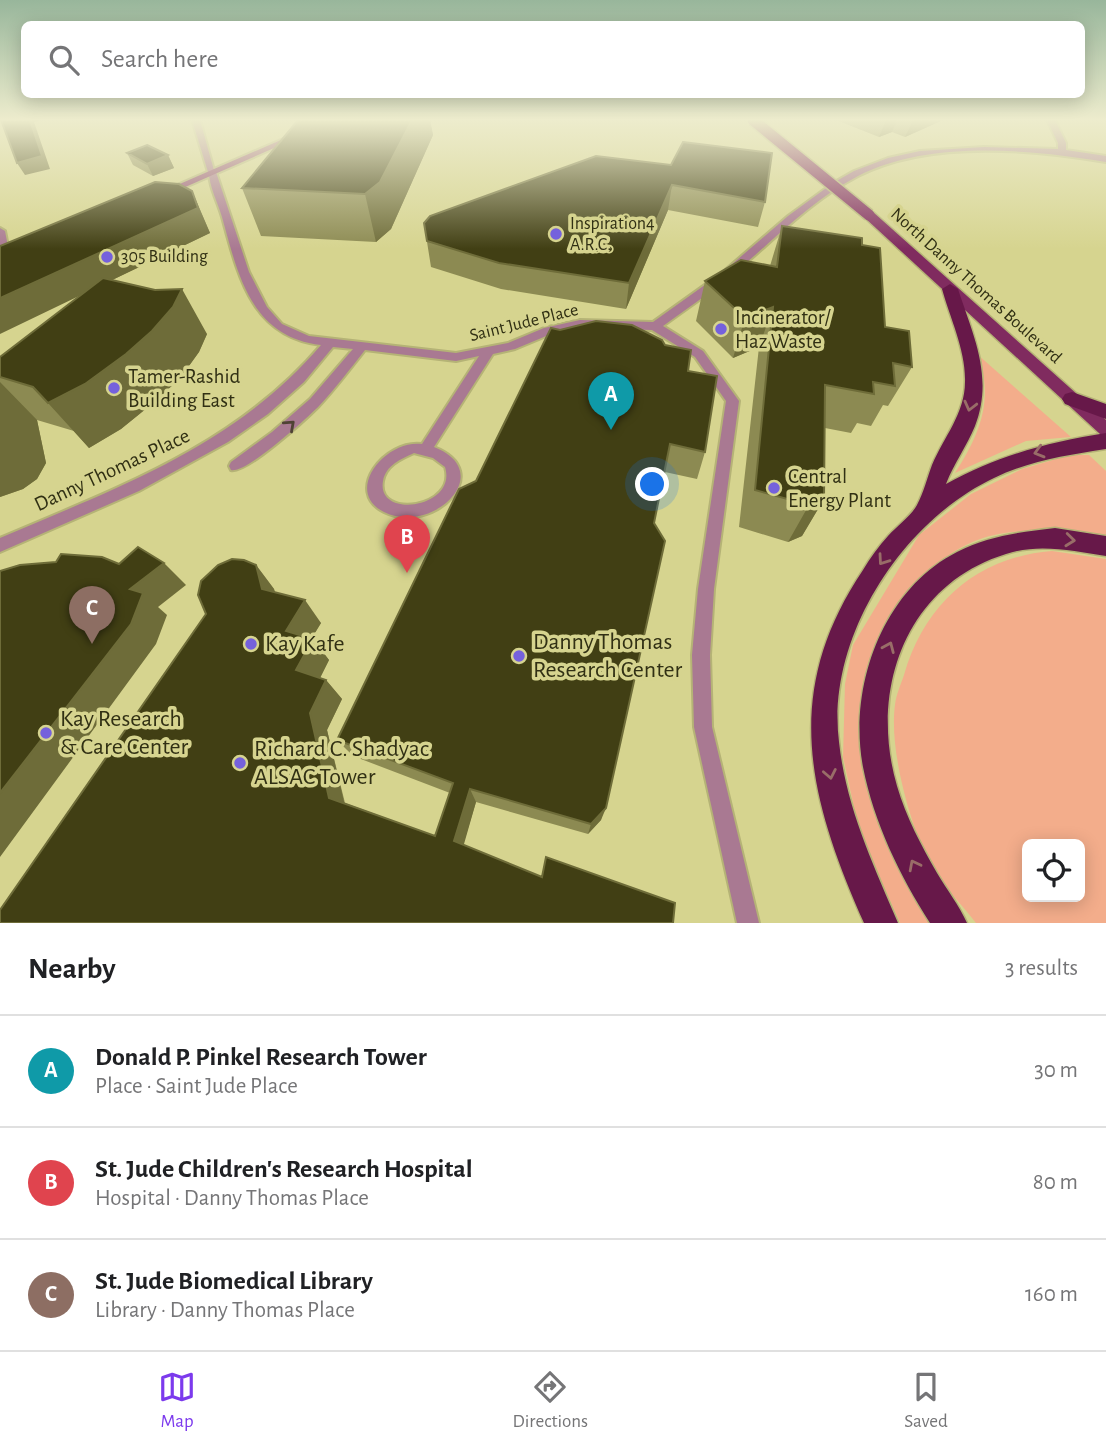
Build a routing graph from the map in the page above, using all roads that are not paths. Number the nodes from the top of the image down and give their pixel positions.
1 (209, 163) edge
2 (233, 163) edge
3 (808, 163) edge
4 (888, 163) edge
5 (212, 172) junction
6 (152, 198) edge
7 (0, 232) edge
8 (18, 256) edge
9 (3, 263) edge
10 (950, 289) junction
11 (655, 326) junction
12 (330, 342) junction
13 (363, 345) junction
14 (488, 352) junction
15 (1072, 399) junction
16 (1106, 412) edge
17 (1106, 430) edge
18 (1106, 441) edge
19 (426, 449) junction
20 (236, 466) dead end
21 (927, 508) junction
22 (0, 545) edge
23 (1106, 547) edge
24 (748, 923) edge
25 (881, 923) edge
26 (950, 923) edge

1 - 5 street, Saint Jude Place
2 - 5 main road
3 - 10 main road, North Danny Thomas Boulevard, bridge
4 - 11 street
5 - 6 main road
5 - 12 street, Saint Jude Place
7 - 9 street
8 - 9 main road
10 - 15 main road, North Danny Thomas Boulevard
10 -> 21 highway
11 - 14 street, Saint Jude Place
11 - 24 street
12 - 13 street, Saint Jude Place
12 - 22 street, Danny Thomas Place
13 - 14 street, Saint Jude Place
20 -> 13 street
14 - 19 street
15 - 16 highway
15 - 17 main road, North Danny Thomas Boulevard
18 -> 21 highway
19 - 19 street
21 -> 25 highway
26 -> 23 highway

